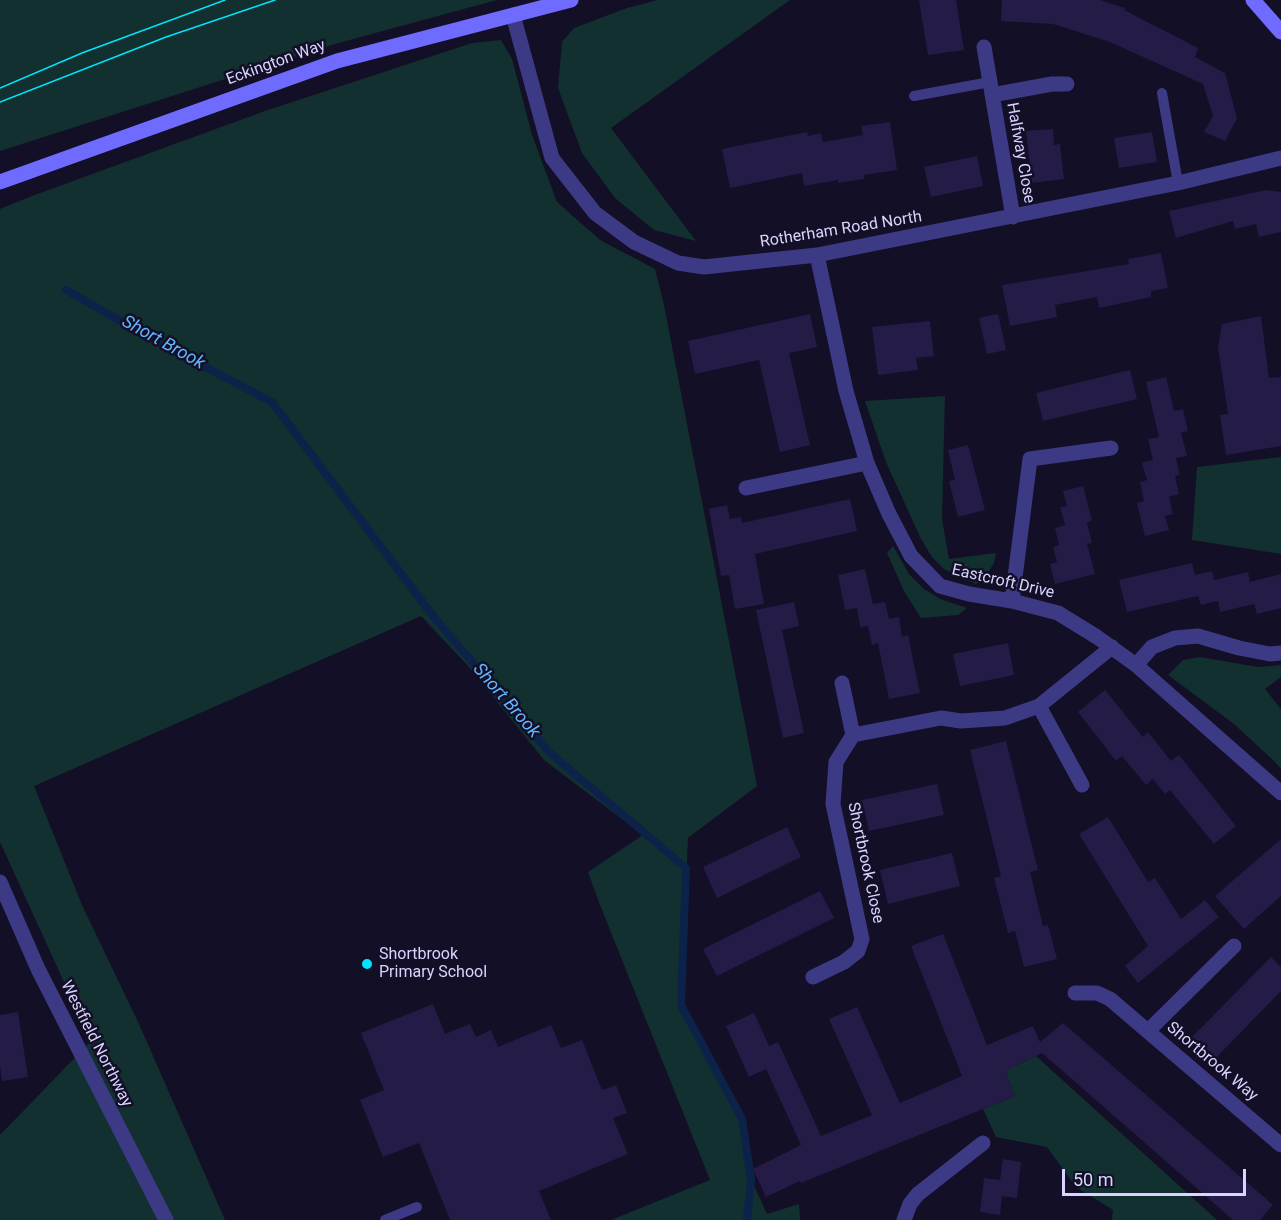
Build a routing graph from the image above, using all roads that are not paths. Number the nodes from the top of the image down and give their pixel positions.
1 (572, 0) edge
2 (1253, 0) edge
3 (513, 15) junction
4 (1281, 32) edge
5 (984, 47) dead end
6 (1067, 84) dead end
7 (991, 88) junction
8 (1162, 93) dead end
9 (914, 96) dead end
10 (1281, 158) edge
11 (0, 182) edge
12 (1178, 183) junction
13 (1013, 217) junction
14 (817, 255) junction
15 (1111, 448) dead end
16 (867, 463) junction
17 (746, 488) dead end
18 (1012, 601) junction
19 (1112, 647) junction
20 (1281, 653) edge
21 (1136, 665) junction
22 (842, 683) dead end
23 (1039, 706) junction
24 (853, 735) junction
25 (1082, 784) dead end
26 (1281, 793) edge
27 (0, 882) edge
28 (1234, 946) dead end
29 (813, 977) dead end
30 (1075, 993) dead end
31 (1148, 1031) junction
32 (983, 1143) dead end
33 (1281, 1145) edge
34 (417, 1207) dead end
35 (166, 1220) edge
36 (385, 1220) edge
37 (904, 1220) edge

1 - 3 main road, Eckington Way
2 - 4 main road
3 - 11 main road, Eckington Way
3 - 14 street, Rotherham Road North
5 - 7 street, Halfway Close
6 - 7 street, Halfway Close
7 - 9 lane
7 - 13 street, Halfway Close
8 - 12 lane
10 - 12 street, Rotherham Road North
12 - 13 street, Rotherham Road North
13 - 14 street, Rotherham Road North
14 - 16 street, Eastcroft Drive
15 - 18 street
16 - 17 street
16 - 18 street, Eastcroft Drive
18 - 19 street, Eastcroft Drive
19 - 21 street, Eastcroft Drive
19 - 23 street
20 - 21 street
21 - 26 street, Eastcroft Drive
22 - 24 street
23 - 24 street
23 - 25 street
24 - 29 street, Shortbrook Close
27 - 35 street, Westfield Northway
28 - 31 street, Shortbrook Way
30 - 31 street, Shortbrook Way
31 - 33 street, Shortbrook Way
32 - 37 street
34 - 36 lane

